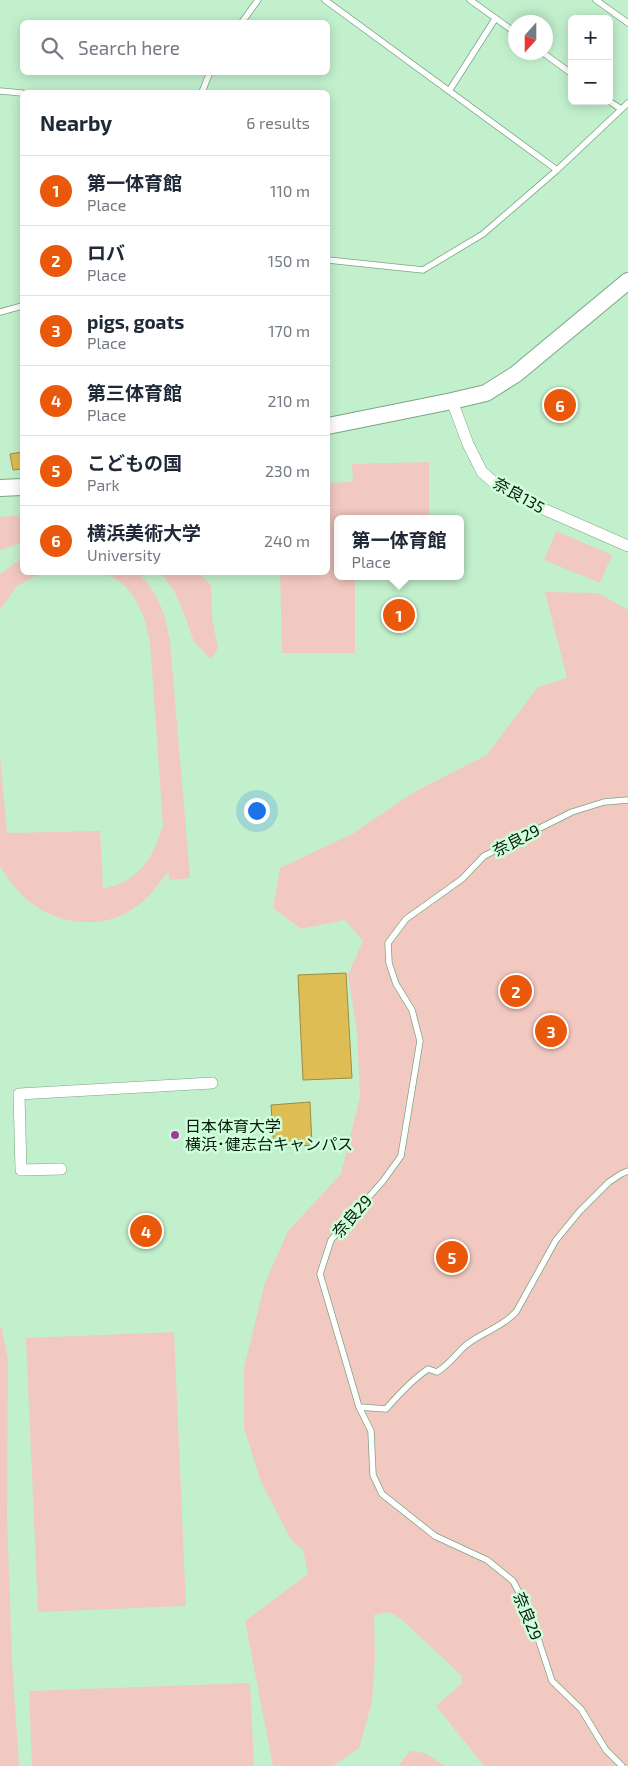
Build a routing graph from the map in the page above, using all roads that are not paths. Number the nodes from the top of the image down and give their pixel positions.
1 (258, 0) edge
2 (325, 0) edge
3 (470, 0) edge
4 (596, 0) edge
5 (495, 18) junction
6 (243, 20) edge
7 (628, 23) edge
8 (508, 27) edge
9 (553, 60) edge
10 (568, 71) edge
11 (209, 75) edge
12 (203, 90) edge
13 (0, 91) edge
14 (448, 91) junction
15 (20, 92) edge
16 (628, 103) edge
17 (613, 104) edge
18 (621, 109) junction
19 (557, 170) junction
20 (330, 260) edge
21 (628, 281) edge
22 (20, 307) edge
23 (0, 312) edge
24 (452, 401) junction
25 (330, 426) edge
26 (20, 487) edge
27 (0, 488) edge
28 (628, 546) edge
29 (628, 800) edge
30 (212, 1082) dead end
31 (61, 1169) dead end
32 (628, 1171) edge
33 (359, 1407) junction
34 (622, 1766) edge

1 - 6 lane
2 - 14 lane
3 - 5 lane
4 - 7 lane
5 - 8 lane
5 - 14 lane
9 - 10 lane
11 - 12 lane
13 - 15 lane
14 - 19 lane
16 - 18 lane
17 - 18 lane
18 - 19 lane
19 - 20 lane
21 - 24 street
22 - 23 lane
24 - 25 street
24 - 28 street, 奈良135
26 - 27 street
29 - 33 lane, 奈良29
30 - 31 street
32 - 33 lane
33 - 34 lane, 奈良29

